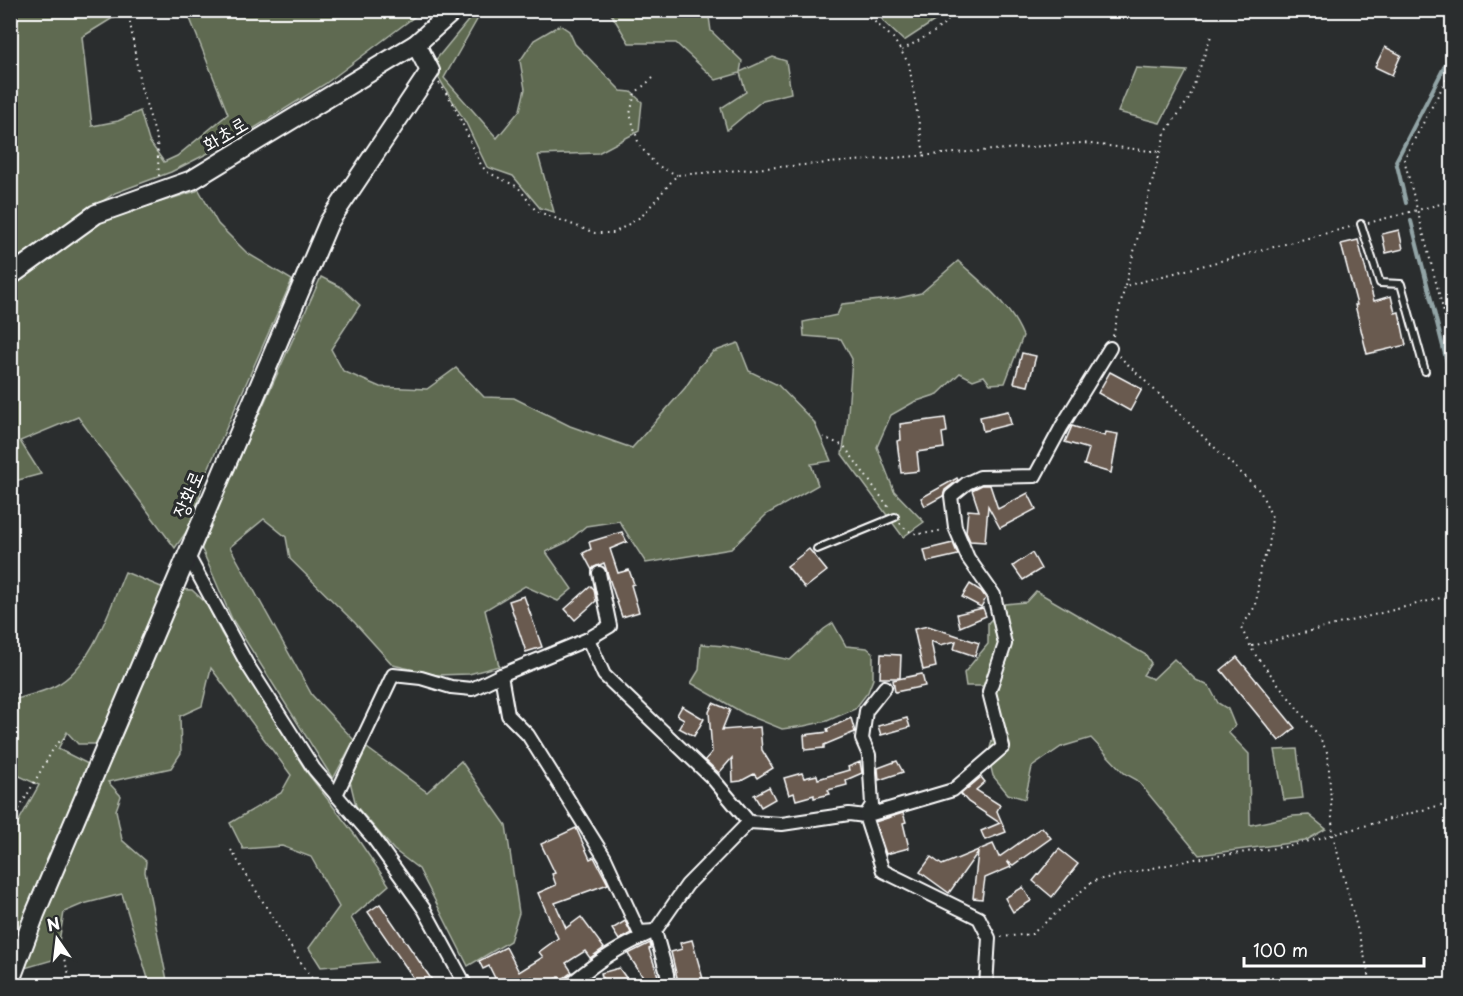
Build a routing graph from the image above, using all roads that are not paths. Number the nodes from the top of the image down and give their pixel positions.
1 (454, 10) edge
2 (416, 44) junction
3 (1361, 224) road end
4 (13, 274) edge
5 (1110, 348) road end
6 (1425, 371) dead end
7 (896, 517) road end
8 (817, 549) dead end
9 (187, 554) junction
10 (599, 573) dead end
11 (588, 639) junction
12 (501, 675) junction
13 (885, 687) dead end
14 (336, 795) junction
15 (865, 816) junction
16 (749, 822) junction
17 (655, 932) junction
18 (10, 981) edge
19 (466, 986) edge
20 (568, 986) edge
21 (668, 986) edge
22 (986, 986) edge

1 - 2 street, 화초로
2 - 4 street, 화초로
2 - 9 street, 장화로
3 - 6 lane
5 - 15 street
7 - 8 lane
9 - 14 street
9 - 18 street, 장화로
10 - 11 street
11 - 12 street
11 - 16 street
12 - 14 street
12 - 17 street
13 - 15 street
14 - 19 street
15 - 16 street
15 - 22 street
16 - 17 street
17 - 20 street
17 - 21 street

